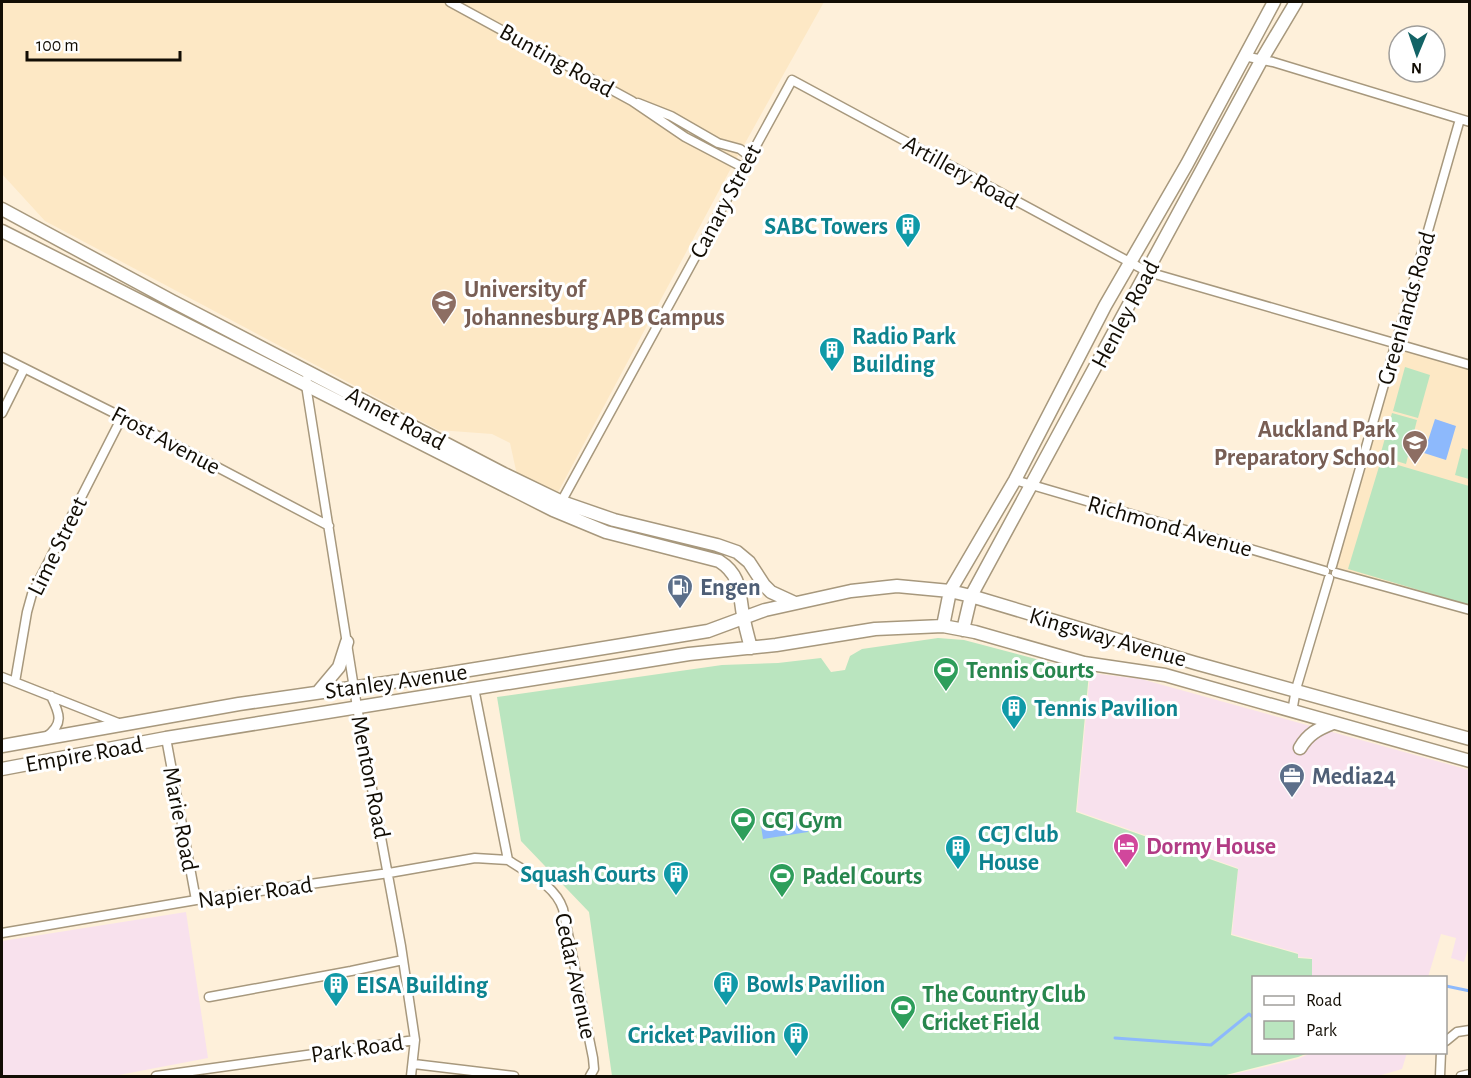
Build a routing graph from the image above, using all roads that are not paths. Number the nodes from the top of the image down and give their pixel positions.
1 (450, 2) edge
2 (1274, 2) edge
3 (1296, 2) edge
4 (1244, 56) junction
5 (1262, 59) junction
6 (792, 80) joint
7 (632, 101) junction
8 (1465, 120) edge
9 (749, 156) junction
10 (744, 168) junction
11 (2, 208) edge
12 (2, 231) edge
13 (1130, 264) junction
14 (1148, 272) junction
15 (1395, 344) junction
16 (2, 357) edge
17 (1470, 365) edge
18 (24, 369) junction
19 (308, 372) junction
20 (306, 385) junction
21 (2, 413) edge
22 (122, 417) junction
23 (1015, 480) junction
24 (1031, 486) junction
25 (557, 506) junction
26 (329, 526) junction
27 (1331, 572) junction
28 (950, 591) junction
29 (971, 596) junction
30 (795, 603) junction
31 (1470, 610) edge
32 (743, 617) junction
33 (943, 626) junction
34 (963, 630) junction
35 (347, 642) junction
36 (751, 648) junction
37 (2, 677) edge
38 (15, 682) junction
39 (354, 687) junction
40 (474, 688) junction
41 (1296, 689) junction
42 (318, 692) junction
43 (51, 696) junction
44 (357, 707) junction
45 (1292, 712) junction
46 (1333, 723) junction
47 (123, 724) junction
48 (166, 738) junction
49 (1470, 738) edge
50 (43, 739) junction
51 (2, 746) edge
52 (1300, 748) dead end
53 (1470, 761) edge
54 (2, 769) edge
55 (508, 860) junction
56 (389, 873) junction
57 (196, 900) junction
58 (2, 933) edge
59 (403, 960) junction
60 (209, 997) dead end
61 (1470, 1030) edge
62 (415, 1040) junction
63 (1447, 1040) edge
64 (1441, 1054) edge
65 (414, 1064) junction
66 (1470, 1074) edge
67 (156, 1077) edge
68 (411, 1077) edge
69 (514, 1077) edge
70 (590, 1077) edge
71 (1440, 1077) edge
72 (1461, 1077) edge

1 - 7 street, Bunting Road
2 - 4 main road, Henley Road
3 - 5 main road, Henley Road
4 - 5 street
4 - 13 main road, Henley Road
5 - 8 street
5 - 14 main road, Henley Road
6 - 9 street, Canary Street
6 - 13 street, Artillery Road
7 - 9 street, Bunting Road
7 - 10 street, Bunting Road
8 - 15 street, Greenlands Road
9 - 10 street, Canary Street
10 - 25 street, Canary Street
11 - 19 main road, Annet Road
12 - 20 main road, Annet Road
13 - 14 street, Artillery Road
13 - 23 main road, Henley Road
14 - 15 street, Artillery Road
14 - 24 main road, Henley Road
15 - 17 street, Artillery Road
15 - 27 street, Greenlands Road
16 - 18 street, Frost Avenue
18 - 21 street
18 - 22 street, Frost Avenue
19 - 20 street, Menton Road
19 - 25 main road, Annet Road
20 - 25 main road, Annet Road
20 - 26 street, Menton Road
22 - 26 street, Frost Avenue
22 - 38 street, Lime Street
23 - 24 street, Richmond Avenue
23 - 28 main road, Henley Road
24 - 27 street, Richmond Avenue
24 - 29 main road, Henley Road
25 - 30 main road, Annet Road
25 - 32 main road, Annet Road
26 - 35 street, Menton Road
27 - 31 street, Richmond Avenue
27 - 41 street, Greenlands Road
28 - 29 main road, Kingsway Avenue
28 - 30 main road, Kingsway Avenue
28 - 33 main road, Henley Road
29 - 34 main road, Henley Road
29 - 41 main road, Kingsway Avenue
30 - 32 main road, Kingsway Avenue
32 - 36 main road, Annet Road
32 - 39 main road, Stanley Avenue
33 - 34 main road, Kingsway Avenue
33 - 36 main road, Kingsway Avenue
34 - 45 main road, Kingsway Avenue
35 - 39 street, Menton Road
35 - 42 main road
36 - 40 main road, Stanley Avenue
37 - 38 street
38 - 43 street
39 - 42 main road, Stanley Avenue
39 - 44 street, Menton Road
40 - 44 main road, Stanley Avenue
40 - 55 street
41 - 45 street, Greenlands Road
41 - 49 main road, Kingsway Avenue
42 - 47 main road, Stanley Avenue
43 - 47 street
43 - 50 street
44 - 48 main road, Stanley Avenue
44 - 56 street, Menton Road
45 - 46 main road, Kingsway Avenue
46 - 52 main road
46 - 53 main road, Kingsway Avenue
47 - 50 main road, Empire Road
48 - 54 main road, Empire Road
48 - 57 street, Marie Road
50 - 51 main road, Empire Road
55 - 56 street, Napier Road
55 - 70 street, Cedar Avenue
56 - 57 street, Napier Road
56 - 59 street, Menton Road
57 - 58 street, Napier Road
59 - 60 street
59 - 62 street, Menton Road
61 - 63 street
62 - 65 street, Menton Road
62 - 67 street, Park Road
64 - 71 street
65 - 68 street, Menton Road
65 - 69 street, Park Road
66 - 72 street

